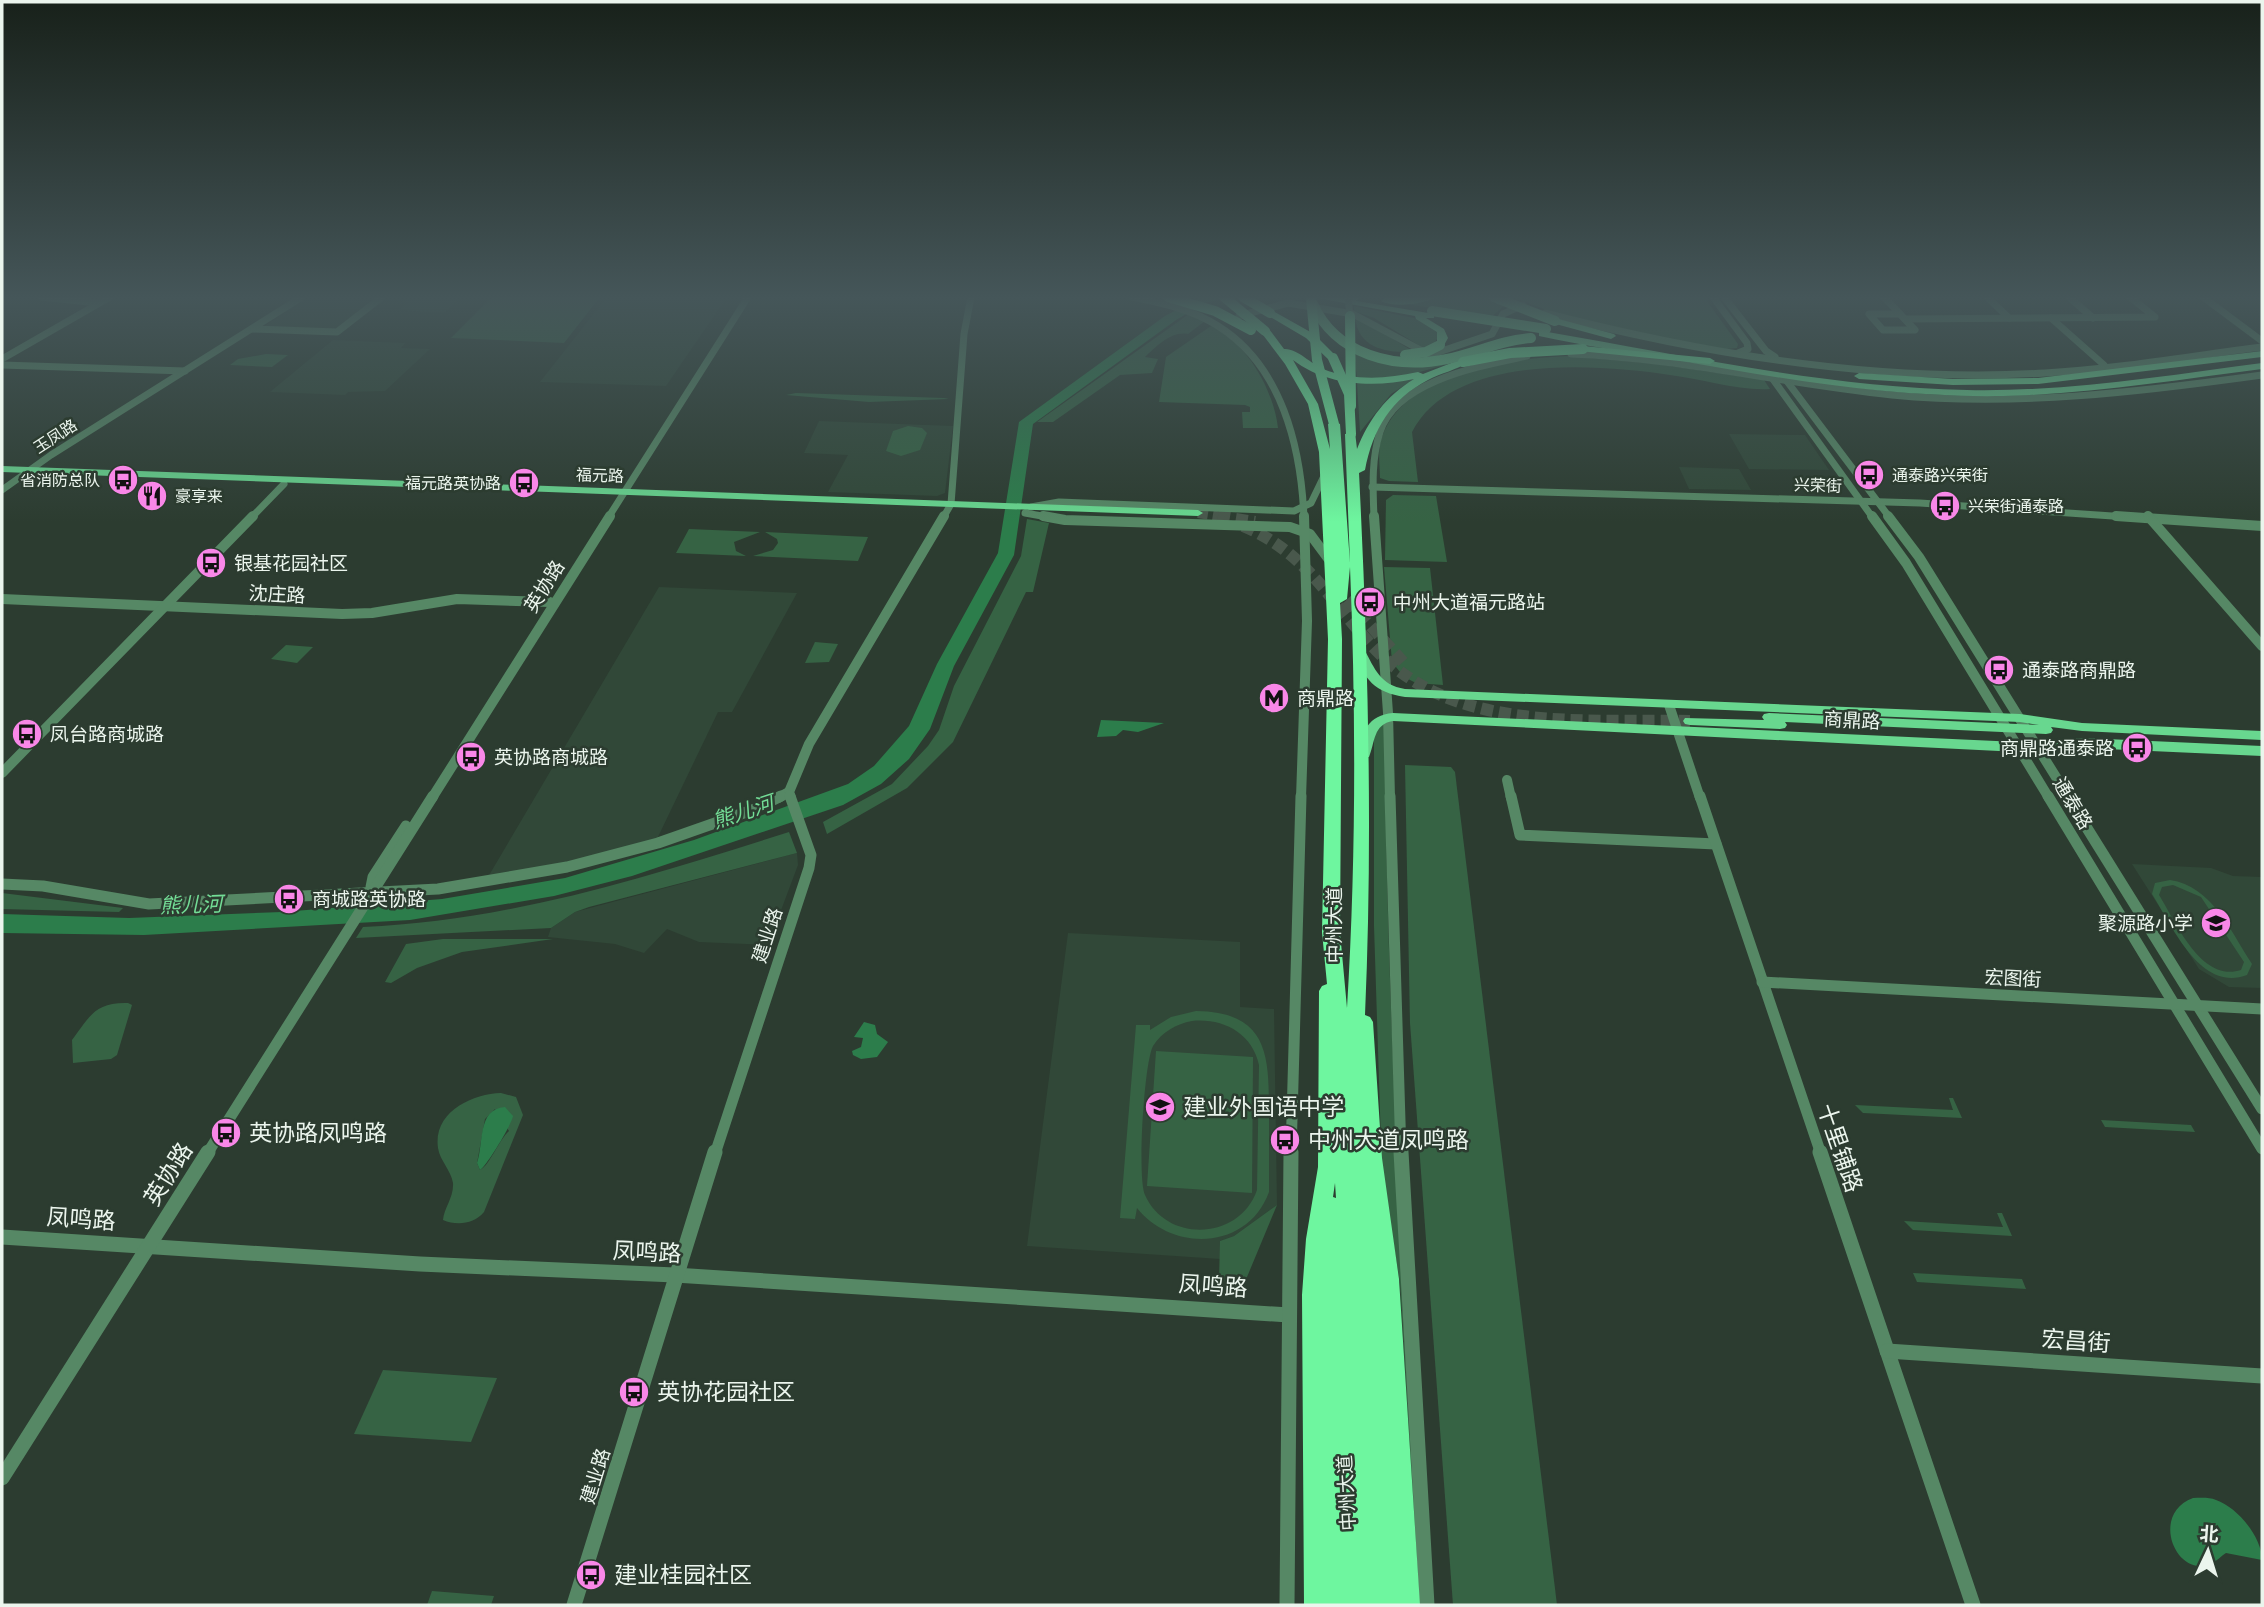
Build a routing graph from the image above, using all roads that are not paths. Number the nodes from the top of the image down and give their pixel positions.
1 (179, 372) edge
2 (696, 372) edge
3 (700, 372) edge
4 (961, 372) edge
5 (1263, 372) edge
6 (1295, 372) edge
7 (1320, 372) edge
8 (1324, 372) edge
9 (1342, 372) edge
10 (1353, 372) edge
11 (1431, 372) edge
12 (1434, 372) edge
13 (1457, 372) edge
14 (1729, 372) edge
15 (1754, 372) edge
16 (1790, 372) edge
17 (1821, 372) edge
18 (1884, 372) edge
19 (2065, 372) edge
20 (2090, 372) edge
21 (2246, 372) edge
22 (2249, 372) edge
23 (1772, 378) junction
24 (1786, 380) junction
25 (1350, 406) junction
26 (2, 471) edge
27 (22, 472) junction
28 (1326, 472) junction
29 (2, 484) edge
30 (284, 484) junction
31 (1372, 487) junction
32 (2, 490) edge
33 (621, 495) junction
34 (1863, 501) junction
35 (1879, 501) junction
36 (950, 507) junction
37 (1025, 510) junction
38 (1303, 510) junction
39 (2148, 516) junction
40 (1197, 517) tunnel mouth
41 (2262, 526) edge
42 (1304, 530) junction
43 (1356, 550) junction
44 (1330, 561) junction
45 (2, 600) edge
46 (550, 602) junction
47 (162, 606) junction
48 (1335, 639) junction
49 (2262, 646) edge
50 (1360, 652) junction
51 (1386, 690) junction
52 (1669, 705) junction
53 (1388, 717) junction
54 (1689, 717) tunnel mouth
55 (1678, 731) junction
56 (2010, 732) junction
57 (2029, 733) junction
58 (2262, 736) edge
59 (2262, 751) edge
60 (2, 764) edge
61 (2, 773) edge
62 (1359, 780) junction
63 (1507, 780) dead end
64 (789, 792) junction
65 (1716, 844) junction
66 (2, 884) edge
67 (368, 896) junction
68 (1762, 982) junction
69 (2175, 1004) junction
70 (2198, 1005) junction
71 (2262, 1009) edge
72 (2262, 1109) edge
73 (2262, 1149) edge
74 (1350, 1159) junction
75 (2, 1237) edge
76 (148, 1246) junction
77 (675, 1275) junction
78 (1289, 1315) junction
79 (1887, 1351) junction
80 (2262, 1376) edge
81 (2, 1478) edge
82 (574, 1605) edge
83 (1287, 1605) edge
84 (1317, 1605) edge
85 (1340, 1605) edge
86 (1359, 1605) edge
87 (1375, 1605) edge
88 (1390, 1605) edge
89 (1407, 1605) edge
90 (1427, 1605) edge
91 (1973, 1605) edge

1 - 27 street, 玉凤路
2 - 33 street, 英协路
3 - 33 street, 英协路
4 - 36 street
5 - 38 street
6 - 28 highway, 中州大道
7 - 48 highway, bridge
8 - 11 highway
9 - 25 highway, 中州大道, bridge
10 - 25 highway, bridge
12 - 43 highway
13 - 31 street
14 - 23 street
15 - 23 main road
16 - 21 main road
17 - 20 main road
18 - 19 street
22 - 24 street
23 - 24 street
23 - 34 street, 通泰路
24 - 35 street, 通泰路
25 - 43 highway, 中州大道, bridge
26 - 27 main road, 福元路
27 - 29 street, 玉凤路
27 - 30 main road, 福元路
27 - 32 street, 玉凤路
27 - 33 main road, 福元路
28 - 38 street
28 - 44 highway, 中州大道
30 - 33 main road, 福元路
30 - 47 street
31 - 34 street, 兴荣街
31 - 51 street
33 - 36 main road, 福元路
33 - 46 street, 英协路
33 - 67 street, 英协路
34 - 35 street, 兴荣街
34 - 56 street, 通泰路
35 - 39 street, 兴荣街
35 - 57 street, 通泰路
36 - 37 main road, 福元路
36 - 64 street
37 - 38 street
37 - 40 main road, 福元路
37 - 42 street
38 - 42 street
39 - 41 street, 兴荣街
39 - 49 street
42 - 44 street
42 - 78 street
43 - 50 highway, 中州大道
44 - 48 highway, 中州大道
45 - 47 street, 沈庄路
46 - 47 street, 沈庄路
46 - 67 street, 英协路
47 - 60 street
47 - 61 street
48 - 74 highway, 中州大道
50 - 51 main road
50 - 62 highway, 中州大道
51 - 52 main road, 商鼎路
51 - 53 street
52 - 55 street, 十里铺路
52 - 56 main road, 商鼎路
53 - 55 main road, 商鼎路
53 - 62 main road
53 - 90 street
54 - 56 main road
55 - 56 main road, 商鼎路
55 - 65 street, 十里铺路
56 - 57 main road, 商鼎路
56 - 57 main road
56 - 69 street, 通泰路
57 - 58 main road
57 - 59 main road, 商鼎路
57 - 70 street, 通泰路
62 - 74 highway, 中州大道
63 - 65 street
64 - 67 street
64 - 77 street, 建业路
65 - 68 street, 十里铺路
66 - 67 street
67 - 76 street, 英协路
68 - 69 street, 宏图街
68 - 79 street, 十里铺路
69 - 70 street, 宏图街
69 - 73 street, 通泰路
70 - 71 street, 宏图街
70 - 72 street, 通泰路
74 - 84 highway
74 - 85 highway
74 - 86 highway, 中州大道
74 - 87 highway, 中州大道
74 - 88 highway
74 - 89 highway
75 - 76 street, 凤鸣路
76 - 77 street, 凤鸣路
76 - 81 street, 英协路
77 - 78 street, 凤鸣路
77 - 82 street, 建业路
78 - 83 street
79 - 80 street, 宏昌街
79 - 91 street, 十里铺路

